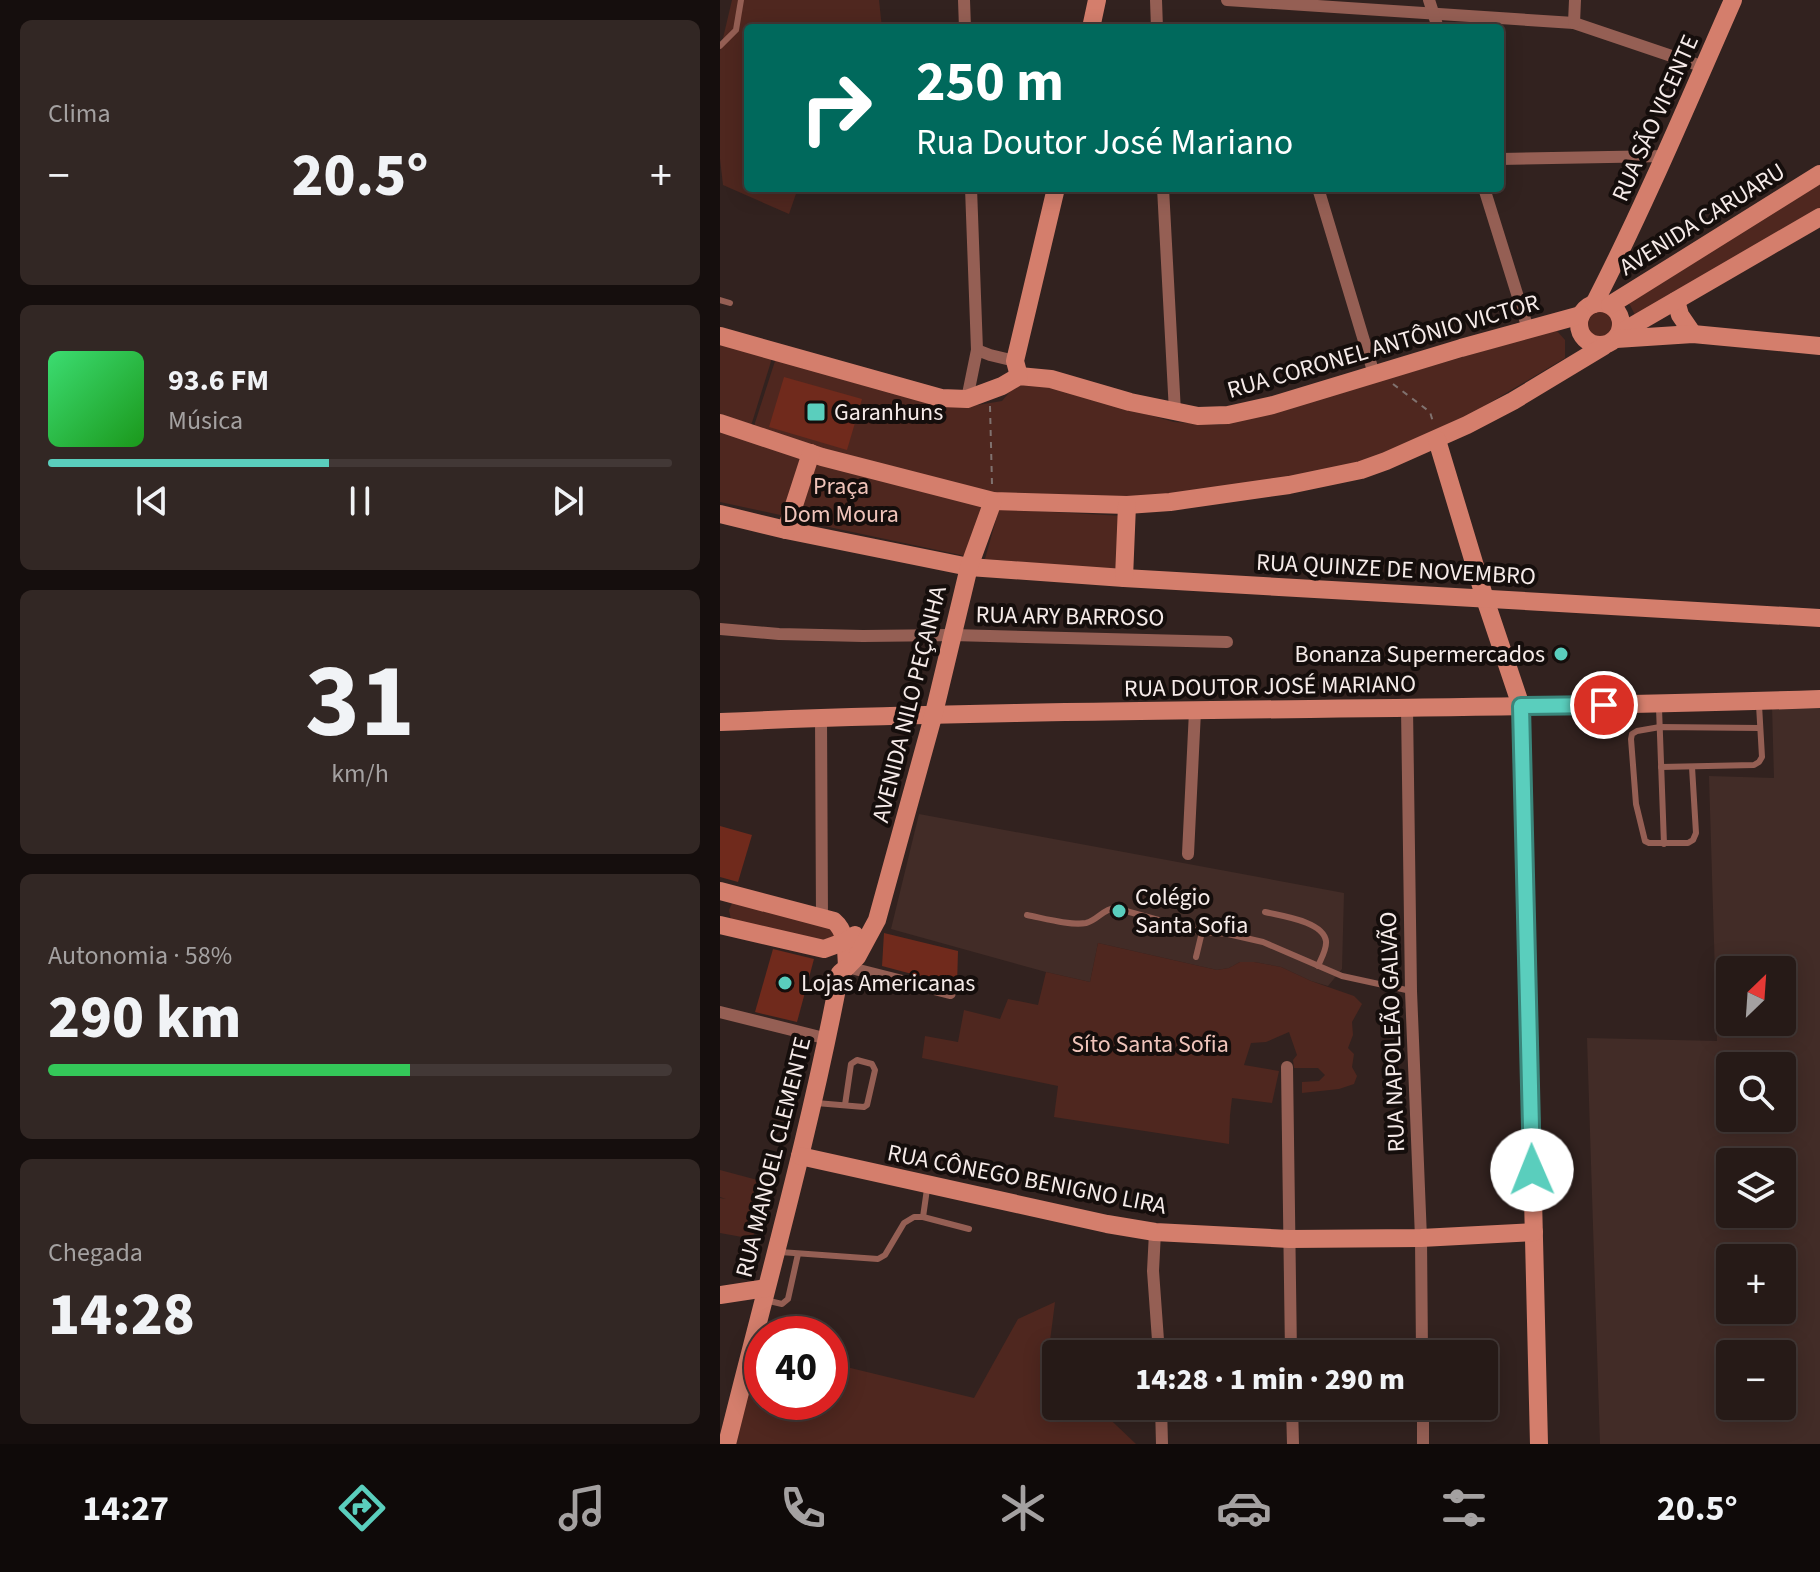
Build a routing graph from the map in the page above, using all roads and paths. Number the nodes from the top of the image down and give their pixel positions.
1 (741, 0) edge
2 (964, 0) edge
3 (1097, 0) edge
4 (1156, 0) edge
5 (1227, 0) edge
6 (1575, 0) edge
7 (1733, 0) edge
8 (1269, 1) edge
9 (1431, 6) edge
10 (1574, 23) junction
11 (965, 24) edge
12 (1092, 24) edge
13 (1157, 24) edge
14 (720, 46) edge
15 (1704, 67) junction
16 (1665, 156) junction
17 (1504, 159) edge
18 (1820, 174) edge
19 (971, 192) edge
20 (1055, 192) edge
21 (1163, 192) edge
22 (1319, 192) edge
23 (1485, 192) edge
24 (1820, 217) edge
25 (720, 300) edge
26 (1676, 301) junction
27 (730, 303) dead end
28 (1598, 307) junction
29 (1528, 329) junction
30 (1693, 334) junction
31 (720, 336) edge
32 (1614, 339) junction
33 (1820, 346) edge
34 (977, 350) junction
35 (1017, 368) junction
36 (1374, 374) junction
37 (990, 391) junction
38 (967, 399) junction
39 (1175, 412) junction
40 (720, 423) edge
41 (1436, 434) junction
42 (811, 453) junction
43 (992, 498) junction
44 (1127, 505) junction
45 (720, 514) edge
46 (786, 530) junction
47 (969, 567) junction
48 (1124, 578) junction
49 (1485, 599) junction
50 (1820, 618) edge
51 (720, 629) edge
52 (952, 635) junction
53 (1227, 642) dead end
54 (1820, 699) edge
55 (1759, 701) junction
56 (1659, 704) junction
57 (1521, 706) junction
58 (1407, 708) junction
59 (1195, 711) junction
60 (934, 713) junction
61 (821, 717) junction
62 (720, 722) edge
63 (1660, 727) junction
64 (1760, 728) junction
65 (1661, 767) junction
66 (1692, 767) junction
67 (1664, 844) junction
68 (1188, 854) dead end
69 (728, 893) edge
70 (1265, 912) dead end
71 (1027, 915) dead end
72 (822, 917) junction
73 (877, 920) junction
74 (724, 926) edge
75 (1202, 932) junction
76 (846, 941) junction
77 (824, 949) junction
78 (1196, 957) dead end
79 (1318, 966) junction
80 (844, 970) junction
81 (1411, 991) junction
82 (950, 993) dead end
83 (720, 1012) edge
84 (828, 1039) junction
85 (1287, 1067) dead end
86 (813, 1103) junction
87 (845, 1105) junction
88 (800, 1156) junction
89 (927, 1185) junction
90 (923, 1217) junction
91 (969, 1229) dead end
92 (1155, 1232) junction
93 (1534, 1232) junction
94 (1421, 1238) junction
95 (1289, 1239) junction
96 (776, 1251) junction
97 (798, 1254) junction
98 (792, 1283) junction
99 (766, 1288) junction
100 (720, 1295) edge
101 (1158, 1340) edge
102 (1291, 1340) edge
103 (1422, 1340) edge
104 (1161, 1420) edge
105 (1292, 1420) edge
106 (1423, 1420) edge
107 (727, 1444) edge
108 (1162, 1444) edge
109 (1293, 1444) edge
110 (1423, 1444) edge
111 (1539, 1444) edge

1 - 14 lane
2 - 11 street
3 - 12 main road
4 - 13 street
5 - 8 street
6 - 10 street
7 - 15 main road, RUA SÃO VICENTE
8 - 9 street
9 - 10 street
10 - 15 street
15 - 16 main road, RUA SÃO VICENTE
16 - 17 street
16 - 28 main road, RUA SÃO VICENTE
18 - 28 main road, AVENIDA CARUARU
19 - 34 street
20 - 35 main road
21 - 39 street
22 - 36 street
23 - 29 street
24 - 26 main road
25 - 27 lane
26 - 30 main road
26 - 32 main road
28 - 29 main road, RUA CORONEL ANTÔNIO VICTOR
28 - 32 main road
28 - 32 main road
29 - 36 main road, RUA CORONEL ANTÔNIO VICTOR
30 - 32 main road
30 - 33 main road
31 - 38 main road
32 - 41 main road
34 - 35 street
34 - 38 street
35 - 37 main road
35 - 39 main road, RUA CORONEL ANTÔNIO VICTOR
36 - 39 main road, RUA CORONEL ANTÔNIO VICTOR
36 - 41 path
37 - 38 main road
37 - 43 path
40 - 42 main road
41 - 44 main road
41 - 49 main road
42 - 43 main road
42 - 46 main road
43 - 44 main road
43 - 47 main road, AVENIDA NILO PEÇANHA
44 - 48 main road
45 - 46 main road, RUA QUINZE DE NOVEMBRO
46 - 47 main road, RUA QUINZE DE NOVEMBRO
47 - 48 main road, RUA QUINZE DE NOVEMBRO
47 - 52 main road, AVENIDA NILO PEÇANHA
48 - 49 main road, RUA QUINZE DE NOVEMBRO
49 - 50 main road, RUA QUINZE DE NOVEMBRO
49 - 57 main road
51 - 52 street, RUA ARY BARROSO
52 - 53 street, RUA ARY BARROSO
52 - 60 main road, AVENIDA NILO PEÇANHA
54 - 55 main road, RUA DOUTOR JOSÉ MARIANO
55 - 56 main road, RUA DOUTOR JOSÉ MARIANO
55 - 64 lane
56 - 57 main road, RUA DOUTOR JOSÉ MARIANO
56 - 63 lane
57 - 58 main road, RUA DOUTOR JOSÉ MARIANO
57 - 93 main road
58 - 59 main road, RUA DOUTOR JOSÉ MARIANO
58 - 81 street, RUA NAPOLEÃO GALVÃO
59 - 60 main road, RUA DOUTOR JOSÉ MARIANO
59 - 68 street
60 - 61 main road, RUA DOUTOR JOSÉ MARIANO
60 - 73 main road, AVENIDA NILO PEÇANHA
61 - 62 main road, RUA DOUTOR JOSÉ MARIANO
61 - 72 street
63 - 64 lane
63 - 65 lane
63 - 67 lane
64 - 66 lane
65 - 66 lane
65 - 67 lane
66 - 67 lane
69 - 72 main road
69 - 74 main road
70 - 79 lane
71 - 75 lane
72 - 76 main road
73 - 76 main road
73 - 80 main road, AVENIDA NILO PEÇANHA
74 - 77 main road
75 - 78 lane
75 - 79 lane
76 - 77 main road
76 - 80 main road
77 - 80 main road
79 - 81 lane
80 - 82 street
80 - 84 main road, RUA MANOEL CLEMENTE
81 - 94 street, RUA NAPOLEÃO GALVÃO
83 - 84 street
84 - 86 main road, RUA MANOEL CLEMENTE
85 - 95 street
86 - 87 lane
86 - 88 main road, RUA MANOEL CLEMENTE
87 - 87 lane
88 - 89 main road, RUA CÔNEGO BENIGNO LIRA
88 - 96 main road, RUA MANOEL CLEMENTE
89 - 90 lane
89 - 92 main road, RUA CÔNEGO BENIGNO LIRA
90 - 91 lane
90 - 97 lane
92 - 95 main road, RUA CÔNEGO BENIGNO LIRA
92 - 101 street
93 - 94 main road, RUA CÔNEGO BENIGNO LIRA
93 - 111 main road
94 - 95 main road, RUA CÔNEGO BENIGNO LIRA
94 - 103 street, RUA NAPOLEÃO GALVÃO
95 - 102 street
96 - 97 lane
96 - 99 main road, RUA MANOEL CLEMENTE
97 - 98 lane
98 - 99 lane
98 - 99 lane
99 - 100 main road
99 - 107 main road, RUA MANOEL CLEMENTE
104 - 108 street
105 - 109 street
106 - 110 street

